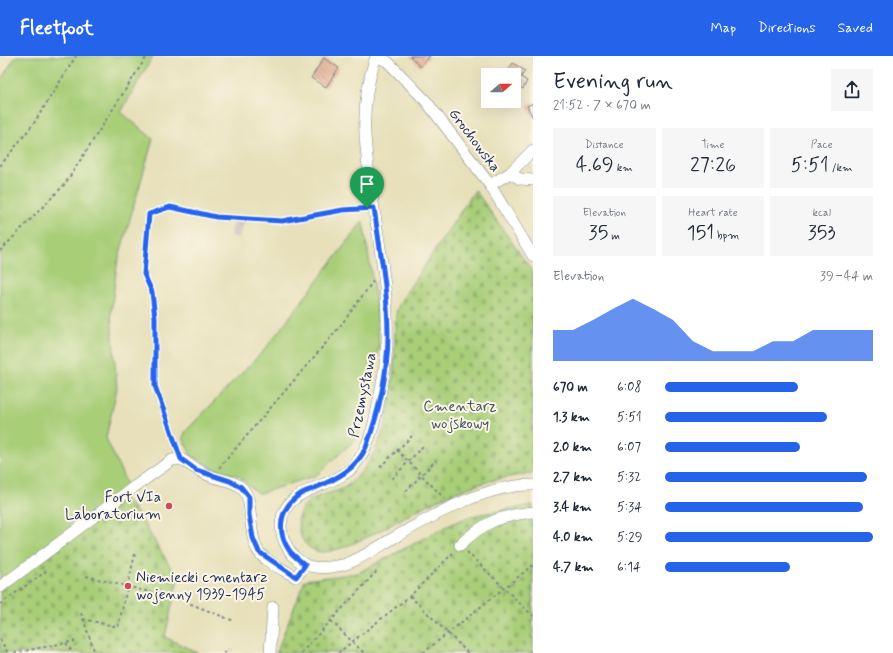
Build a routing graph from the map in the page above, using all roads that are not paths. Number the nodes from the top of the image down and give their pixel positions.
1 (377, 56) edge
2 (533, 150) edge
3 (510, 173) junction
4 (533, 180) edge
5 (490, 185) junction
6 (533, 256) edge
7 (533, 485) edge
8 (533, 512) edge
9 (460, 545) road end
10 (305, 565) junction
11 (0, 587) edge
12 (273, 606) dead end
13 (270, 653) edge

1 - 5 street, Grochowska
1 - 10 street, Przemysława
2 - 3 street
3 - 4 street
3 - 5 street
5 - 6 street, Grochowska
7 - 10 street
8 - 9 street
10 - 11 street
12 - 13 street

